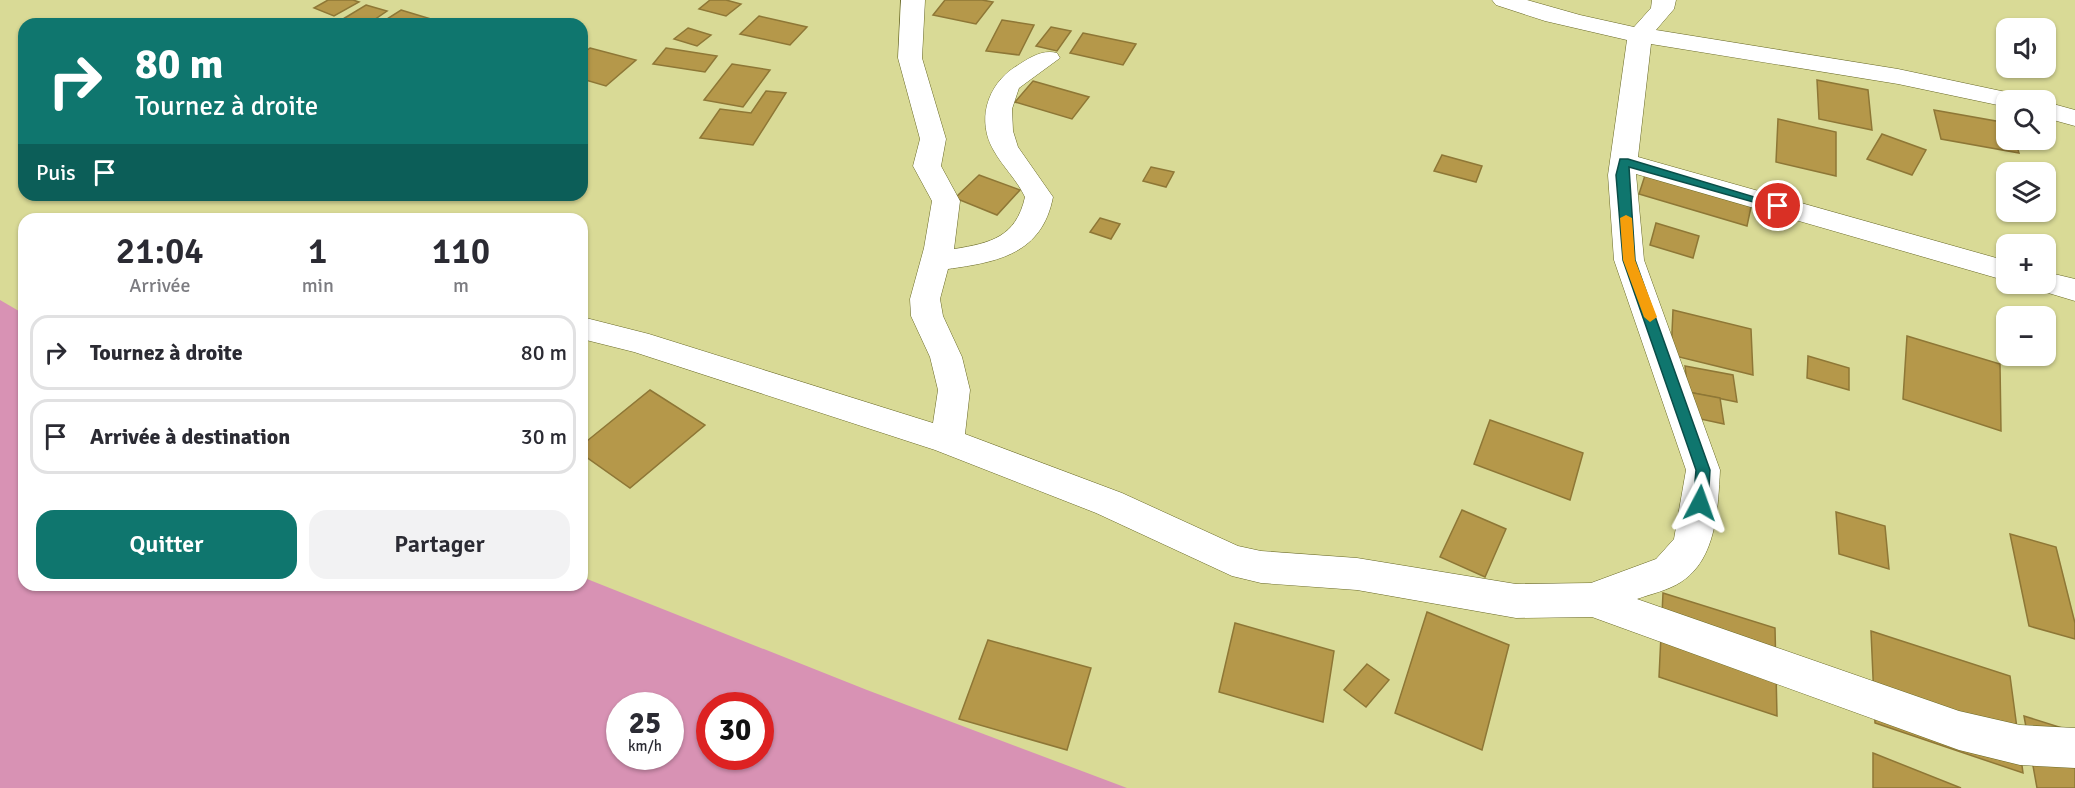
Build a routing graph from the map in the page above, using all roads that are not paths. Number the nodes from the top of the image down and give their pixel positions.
1 (913, 0) edge
2 (1504, 0) edge
3 (1534, 0) edge
4 (1664, 0) edge
5 (1556, 16) junction
6 (1640, 35) junction
7 (1048, 58) dead end
8 (1996, 97) edge
9 (2056, 113) edge
10 (2075, 118) edge
11 (1624, 162) junction
12 (936, 261) junction
13 (1996, 268) edge
14 (2056, 285) edge
15 (2075, 290) edge
16 (588, 330) edge
17 (947, 441) junction
18 (1592, 600) junction
19 (2075, 748) edge

1 - 12 street
2 - 5 street
3 - 5 street
4 - 6 street
5 - 6 street
6 - 8 street
6 - 11 street
7 - 12 street
9 - 10 street
11 - 13 street
11 - 18 street
12 - 17 street
14 - 15 street
16 - 17 street
17 - 18 street
18 - 19 street

